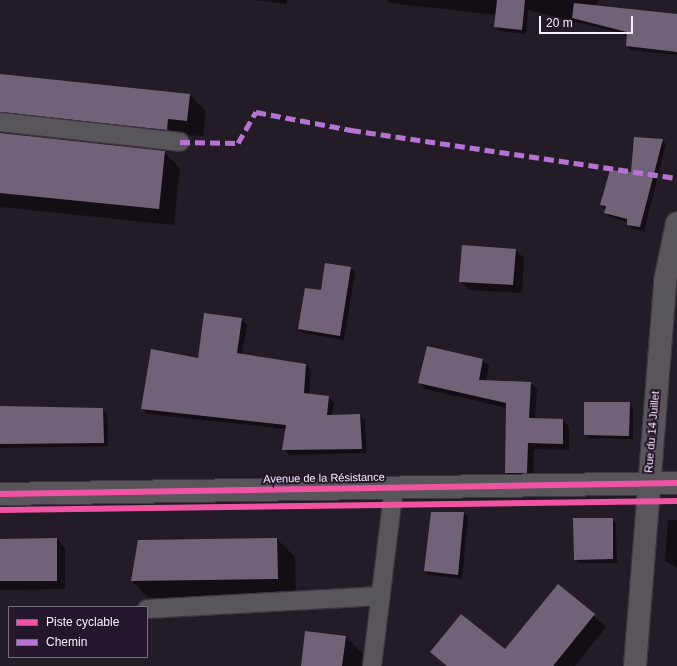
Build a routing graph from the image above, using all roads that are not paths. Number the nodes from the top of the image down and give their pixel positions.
1 (0, 122) edge
2 (180, 142) dead end
3 (677, 223) edge
4 (648, 484) junction
5 (677, 484) edge
6 (394, 487) junction
7 (0, 494) edge
8 (381, 596) junction
9 (148, 609) edge
10 (372, 666) edge
11 (635, 666) edge

1 - 2 lane
3 - 4 street, Rue du 14 Juillet
4 - 5 street, Avenue de la Résistance
4 - 6 street, Avenue de la Résistance
4 - 11 street, Rue du 14 Juillet
6 - 7 street, Avenue de la Résistance
6 - 8 lane
8 - 9 lane
8 - 10 lane

